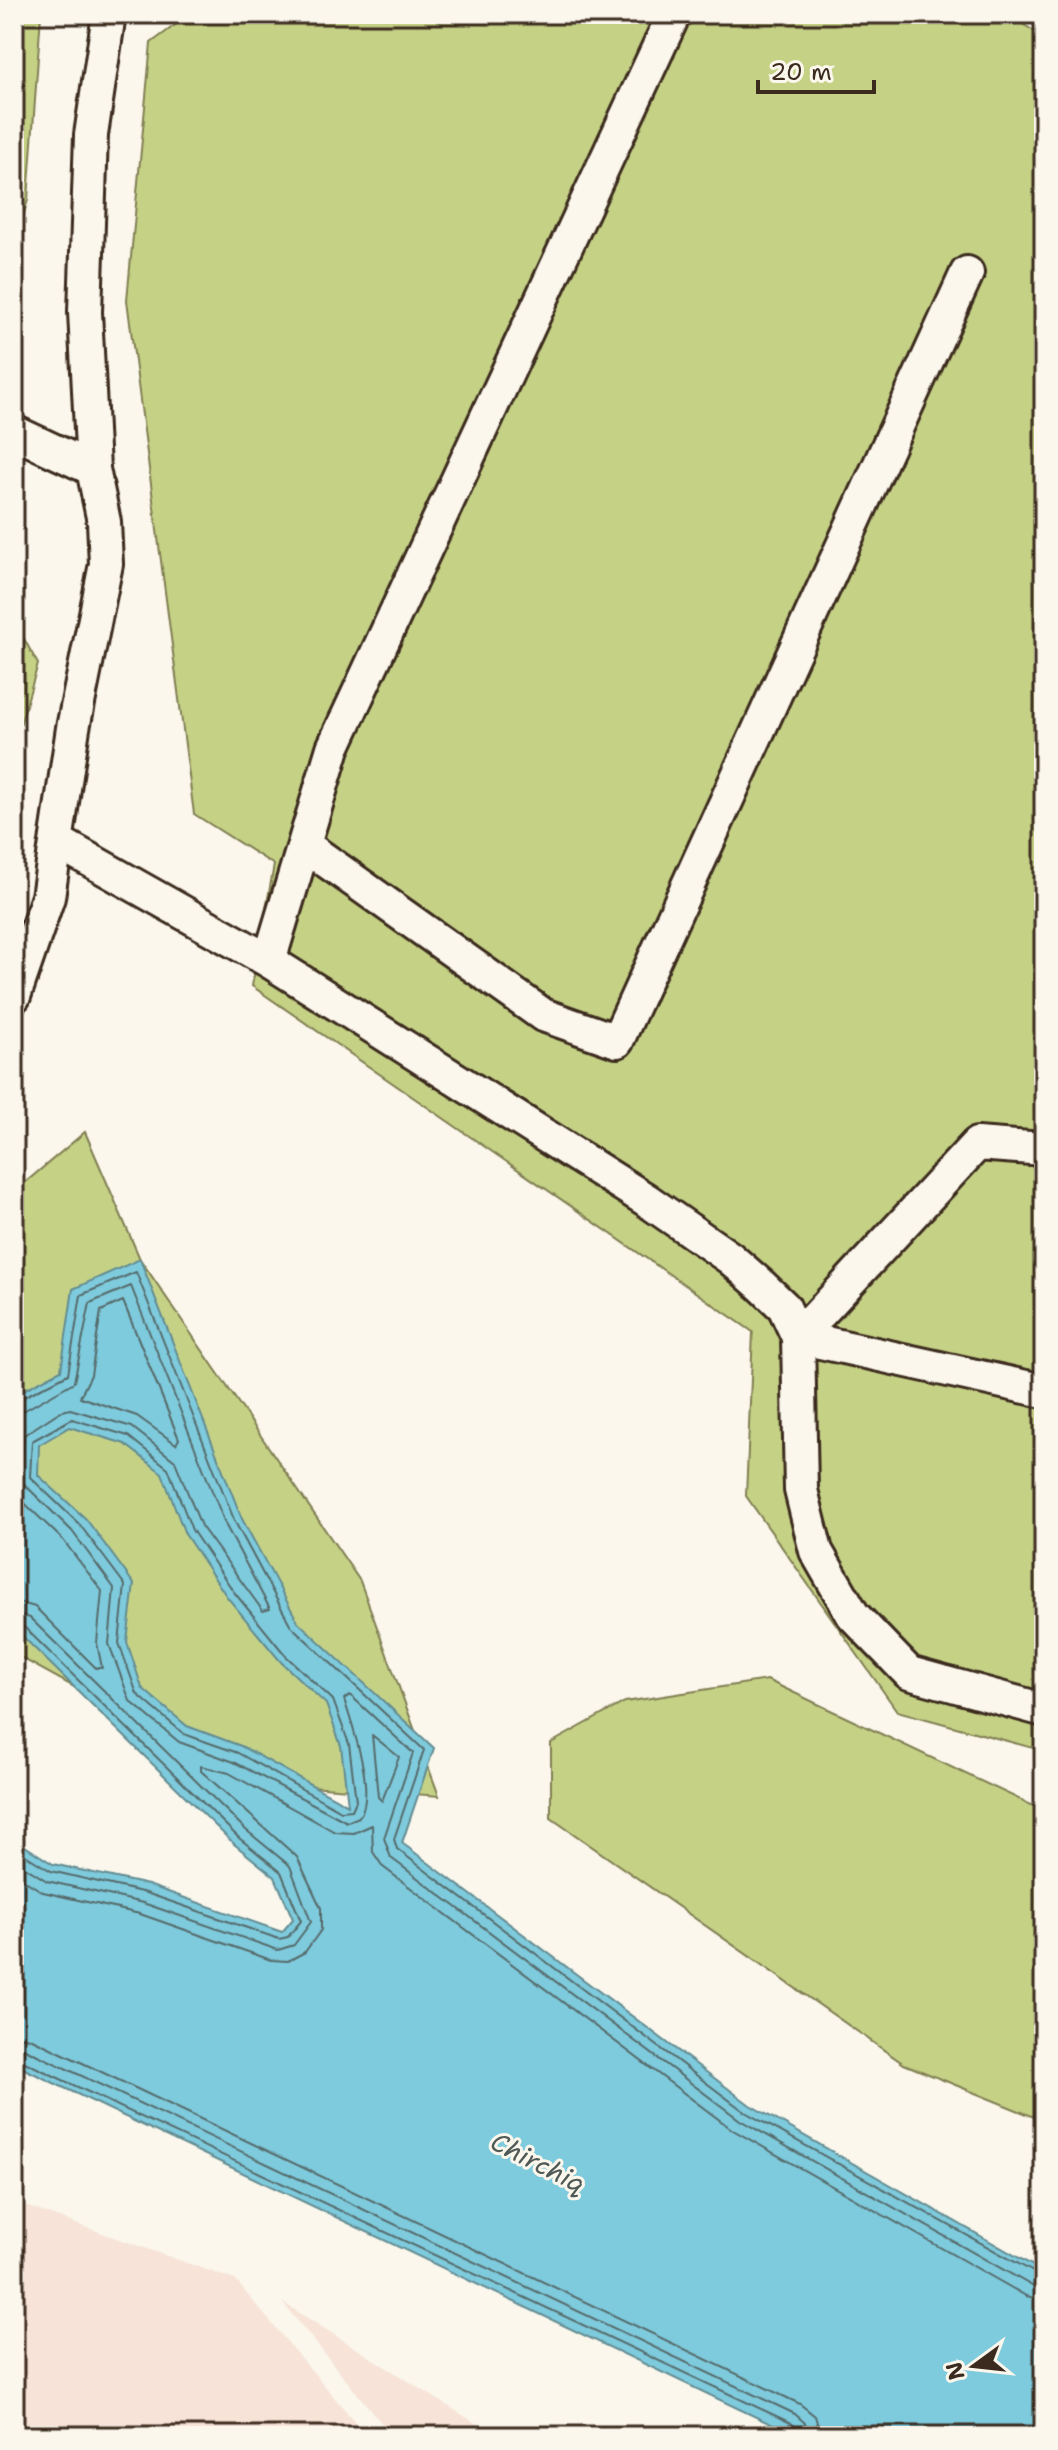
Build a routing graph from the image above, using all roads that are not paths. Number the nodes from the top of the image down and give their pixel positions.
1 (109, 14) edge
2 (674, 14) edge
3 (967, 273) dead end
4 (14, 432) edge
5 (93, 469) junction
6 (58, 842) junction
7 (304, 845) junction
8 (269, 961) junction
9 (14, 996) edge
10 (1044, 1149) edge
11 (798, 1337) junction
12 (1044, 1391) edge
13 (1044, 1710) edge

1 - 5 street
2 - 7 street
3 - 7 street
4 - 5 street
5 - 6 street
6 - 8 street
6 - 9 street
7 - 8 street
8 - 11 street
10 - 11 street
11 - 12 street
11 - 13 street

